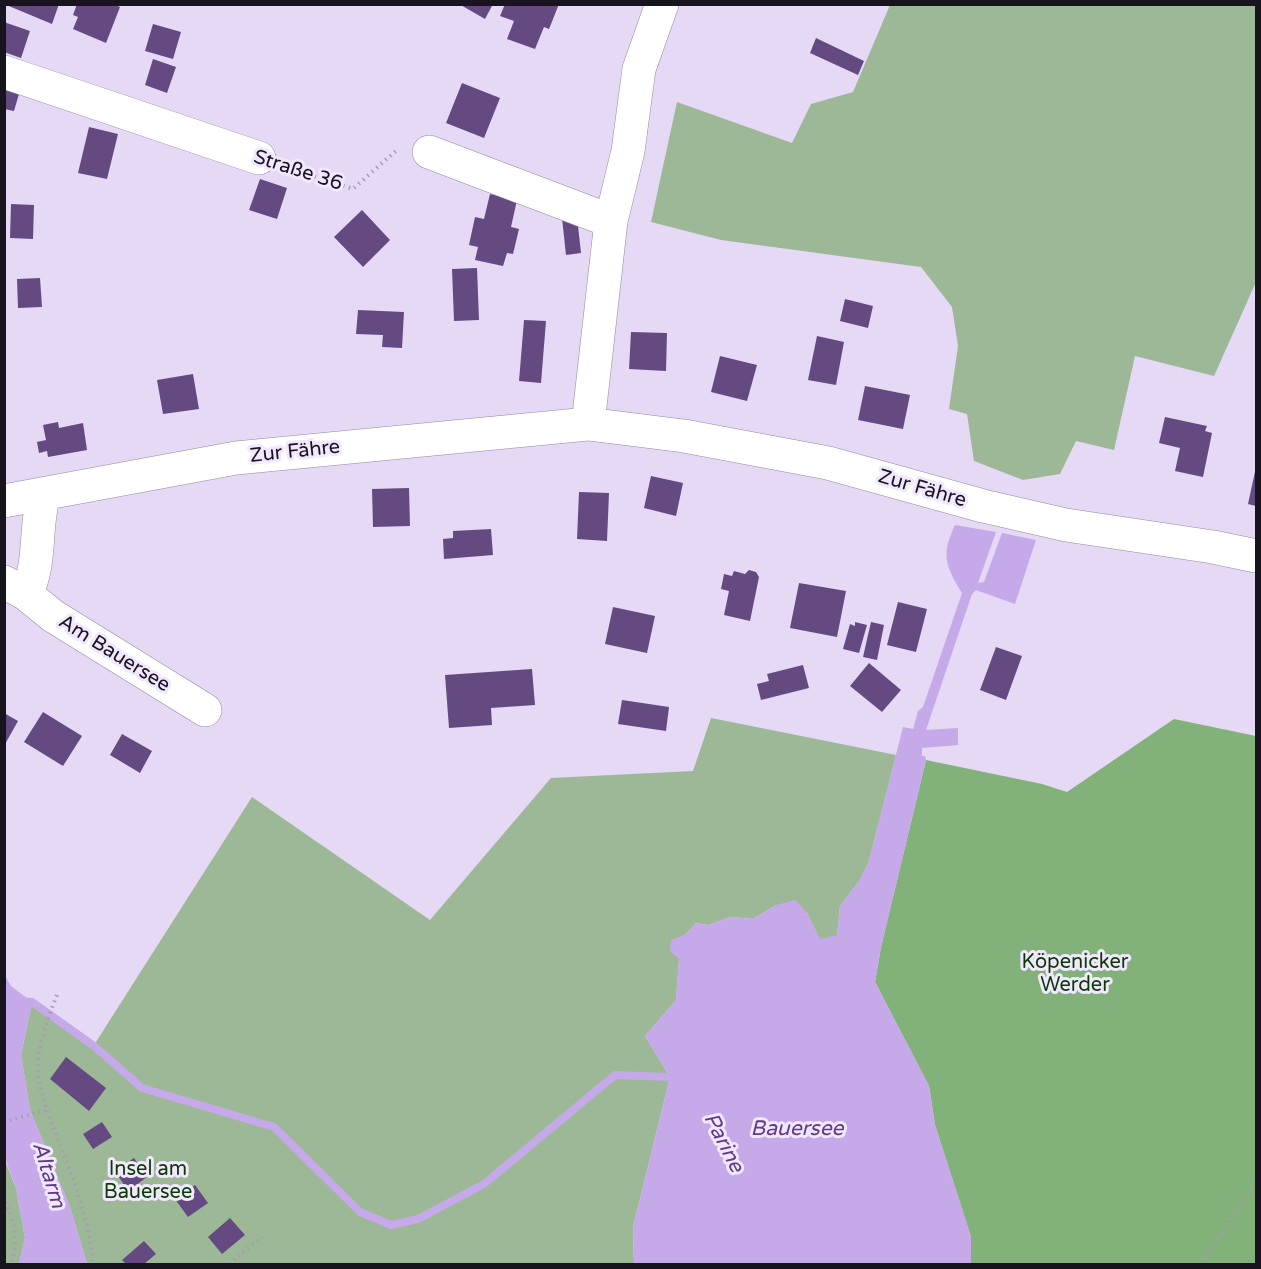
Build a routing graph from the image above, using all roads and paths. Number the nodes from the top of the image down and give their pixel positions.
1 (662, 4) edge
2 (4, 72) edge
3 (429, 152) joint
4 (259, 158) joint
5 (611, 221) junction
6 (588, 424) junction
7 (44, 495) junction
8 (4, 501) edge
9 (1257, 556) edge
10 (15, 588) edge
11 (205, 710) dead end
12 (57, 995) dead end
13 (47, 1110) junction
14 (4, 1122) edge
15 (1257, 1183) edge
16 (4, 1196) edge
17 (262, 1237) dead end
18 (11, 1264) edge
19 (93, 1264) edge
20 (229, 1264) edge
21 (1201, 1264) edge

1 - 5 street
2 - 4 street, Straße 36
3 - 4 path, Straße 36
3 - 5 street
5 - 6 street
6 - 7 street, Zur Fähre
6 - 9 street, Zur Fähre
7 - 8 street, Zur Fähre
7 - 10 street, Am Bauersee
10 - 11 street, Am Bauersee
12 - 13 path
13 - 14 path
13 - 19 path
15 - 21 path
16 - 18 path
17 - 20 path

